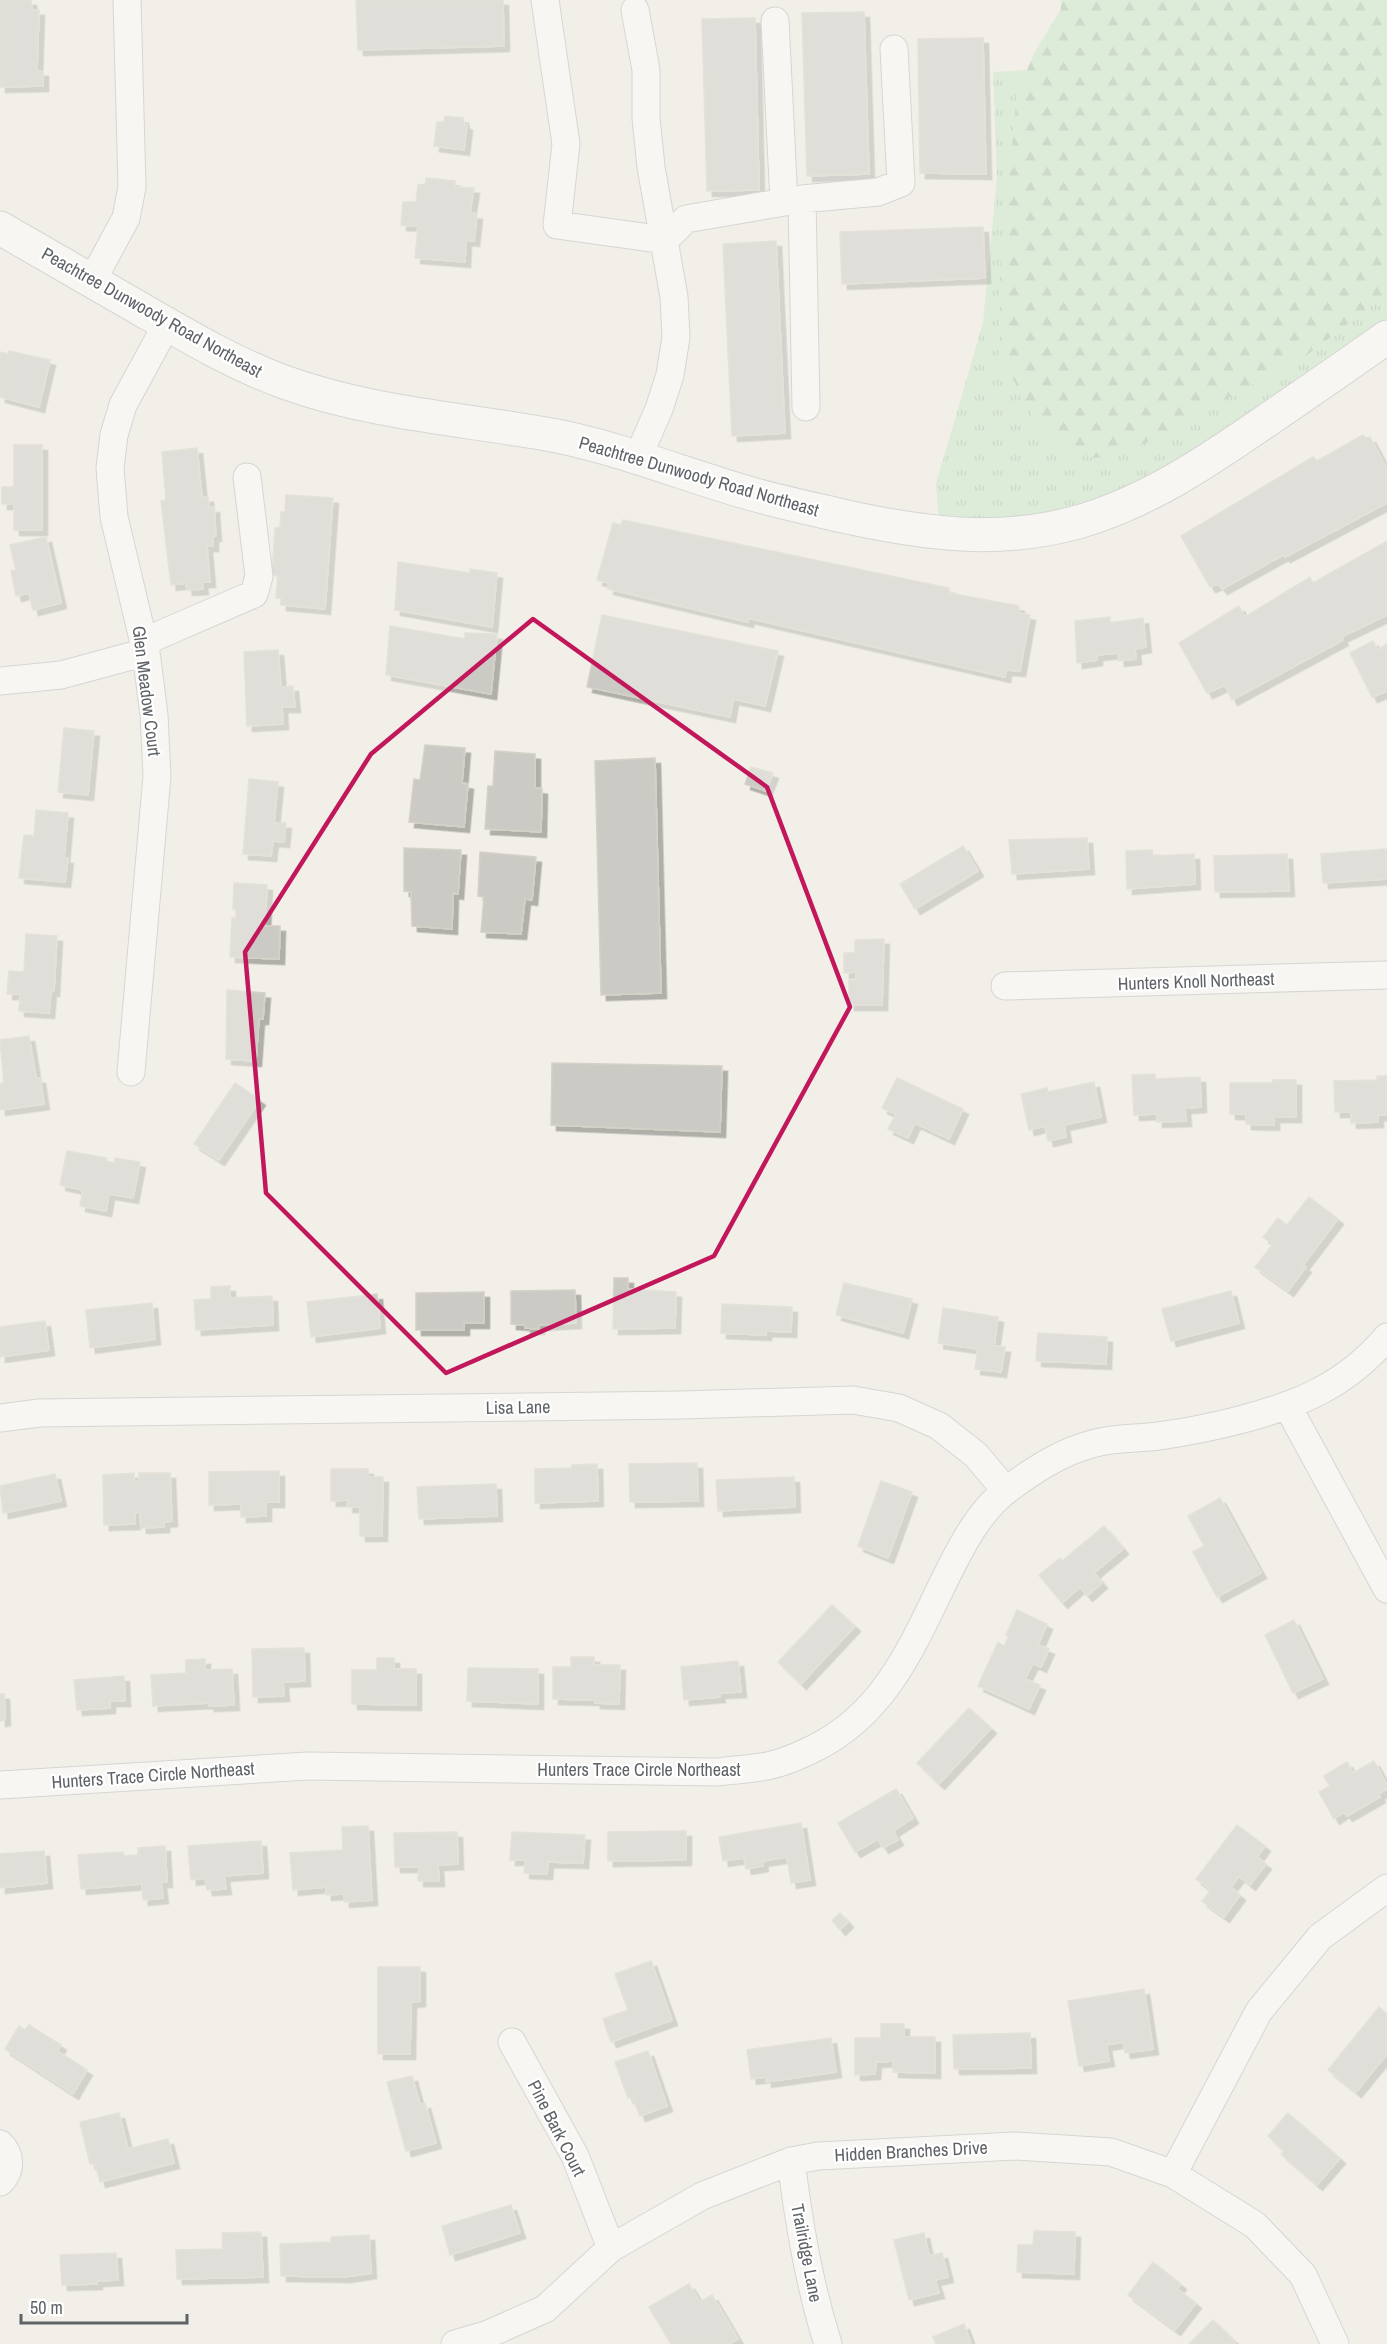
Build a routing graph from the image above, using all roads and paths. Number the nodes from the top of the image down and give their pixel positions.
1 (127, 0) edge
2 (545, 0) edge
3 (635, 9) dead end
4 (775, 21) dead end
5 (894, 49) dead end
6 (793, 200) junction
7 (0, 228) edge
8 (665, 240) junction
9 (92, 281) junction
10 (166, 324) junction
11 (1387, 338) edge
12 (806, 407) dead end
13 (638, 457) junction
14 (247, 477) dead end
15 (144, 647) junction
16 (0, 681) edge
17 (1387, 975) edge
18 (1005, 986) dead end
19 (131, 1072) dead end
20 (1387, 1337) edge
21 (1287, 1405) junction
22 (0, 1418) edge
23 (1005, 1491) junction
24 (1387, 1589) edge
25 (0, 1785) edge
26 (1387, 1888) edge
27 (512, 2042) dead end
28 (0, 2144) edge
29 (791, 2161) junction
30 (1173, 2174) junction
31 (0, 2182) edge
32 (611, 2248) junction
33 (455, 2344) edge
34 (828, 2344) edge
35 (1335, 2344) edge

1 - 9 street
2 - 8 street
3 - 8 street
4 - 6 street
5 - 6 street
6 - 8 street
6 - 12 street
7 - 9 street, Peachtree Dunwoody Road Northeast
8 - 13 street
9 - 10 street, Peachtree Dunwoody Road Northeast
10 - 13 street, Peachtree Dunwoody Road Northeast
10 - 15 street, Glen Meadow Court
11 - 13 street, Peachtree Dunwoody Road Northeast
14 - 15 street
15 - 16 street
15 - 19 street, Glen Meadow Court
17 - 18 street, Hunters Knoll Northeast
20 - 21 street, Hunters Trace Circle Northeast
21 - 23 street, Hunters Trace Circle Northeast
21 - 24 street
22 - 23 street, Lisa Lane
23 - 25 street, Hunters Trace Circle Northeast
26 - 30 street
27 - 32 street, Pine Bark Court
28 - 31 street
29 - 30 street, Hidden Branches Drive
29 - 32 street, Hidden Branches Drive
29 - 34 street, Trailridge Lane
30 - 35 street, Hidden Branches Drive
32 - 33 street, Hidden Branches Drive

